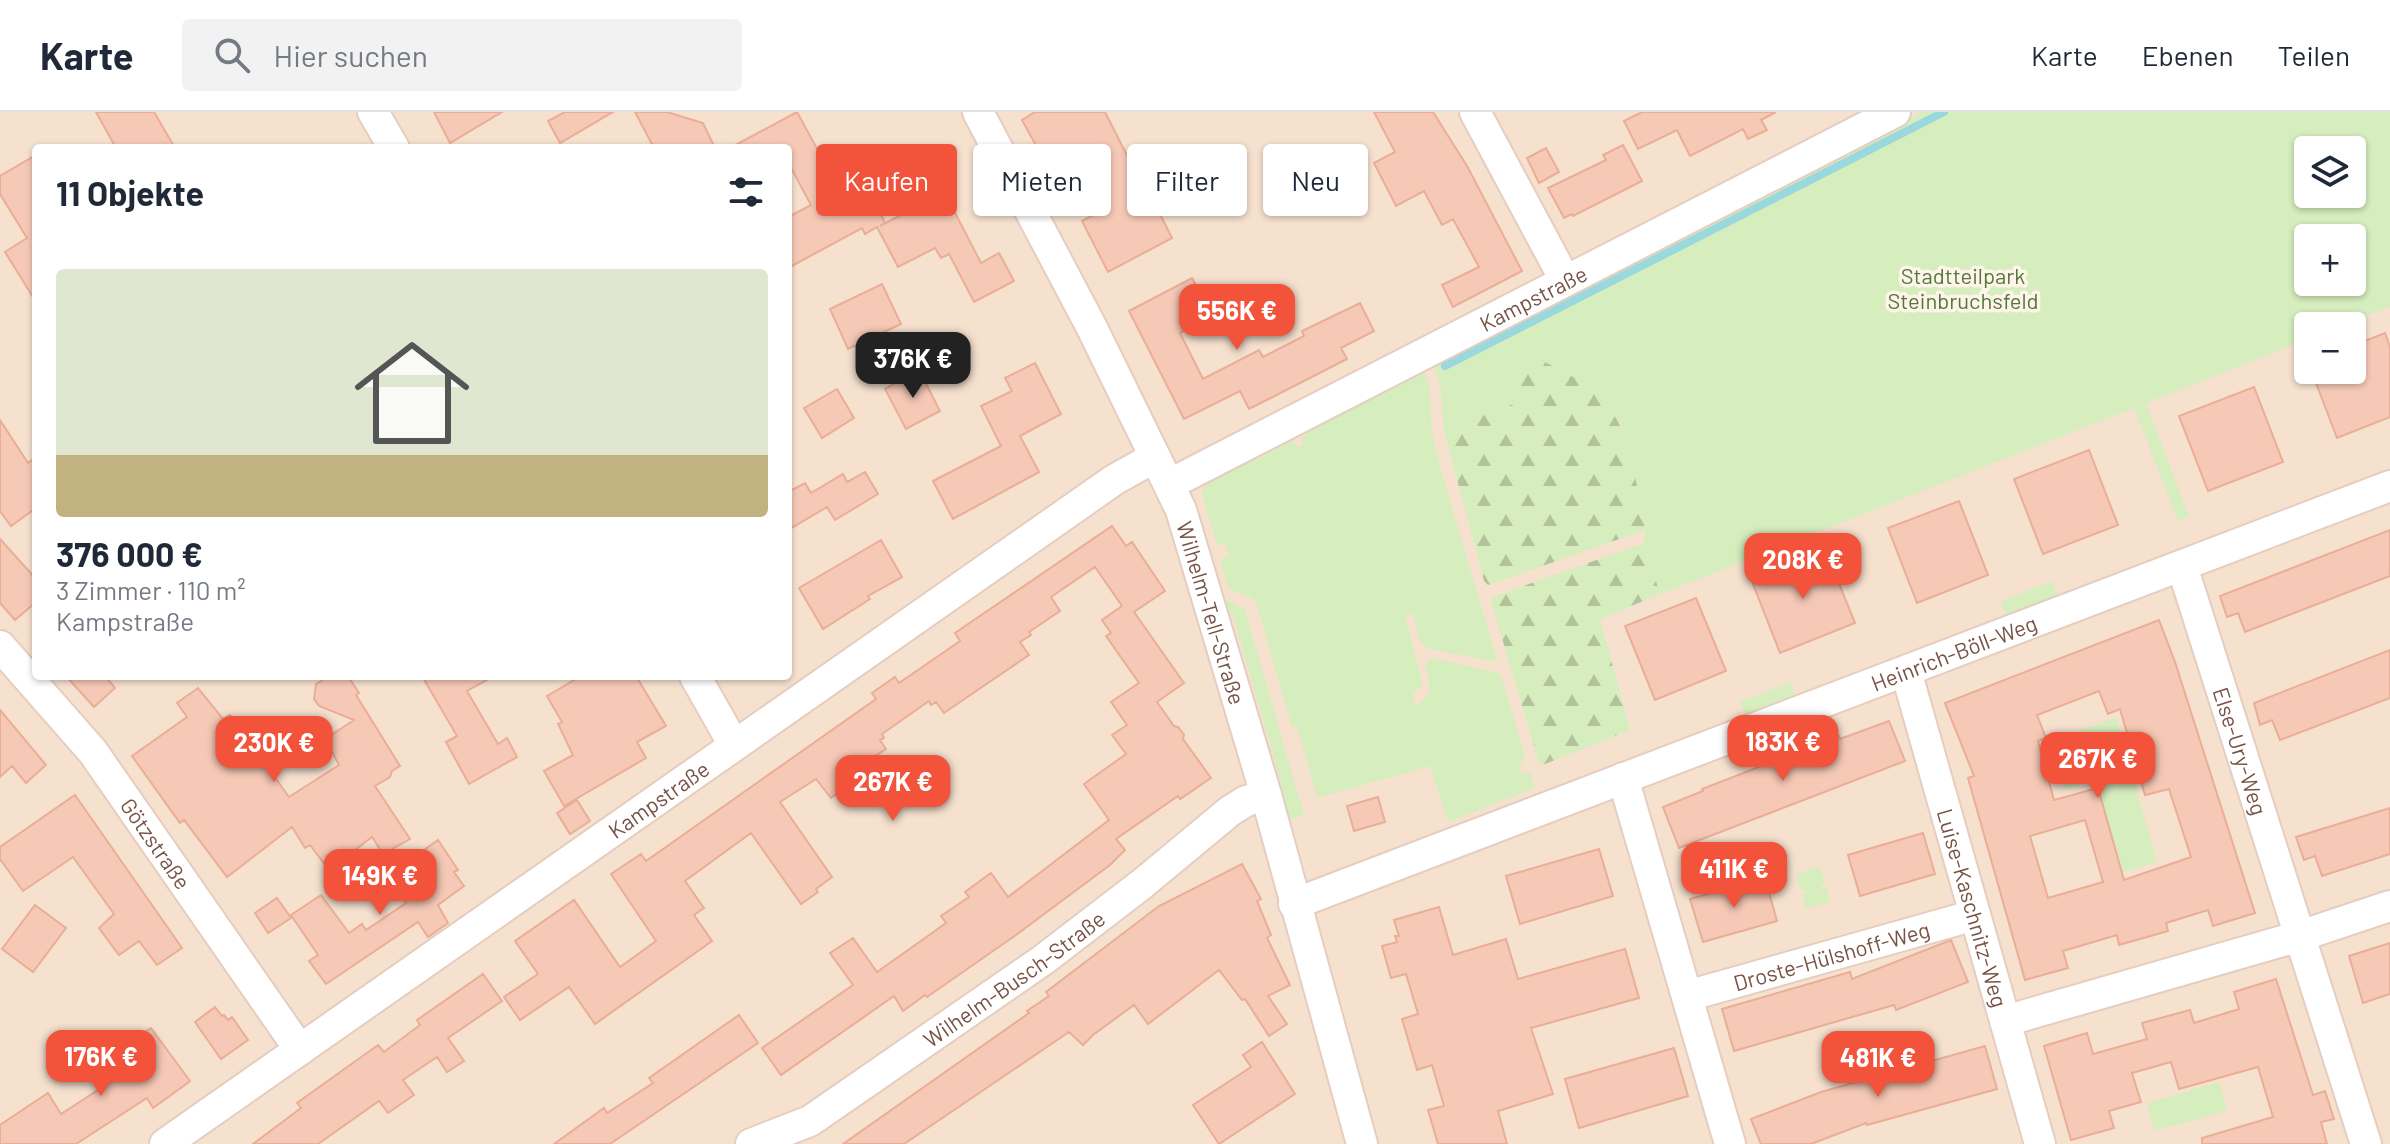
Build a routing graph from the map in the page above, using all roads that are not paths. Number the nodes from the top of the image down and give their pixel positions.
1 (373, 112) edge
2 (978, 112) edge
3 (1475, 112) edge
4 (1895, 112) edge
5 (392, 144) edge
6 (1565, 280) junction
7 (1155, 457) junction
8 (1170, 484) junction
9 (2390, 486) edge
10 (2182, 566) junction
11 (0, 646) edge
12 (1906, 671) junction
13 (697, 680) edge
14 (734, 745) junction
15 (1623, 778) junction
16 (1266, 795) junction
17 (1294, 904) junction
18 (2390, 906) edge
19 (1975, 915) junction
20 (2300, 936) junction
21 (1687, 996) junction
22 (2005, 1021) junction
23 (300, 1050) junction
24 (1728, 1143) edge
25 (165, 1144) edge
26 (751, 1144) edge
27 (1362, 1144) edge
28 (2040, 1144) edge
29 (2366, 1144) edge

1 - 5 street
2 - 7 street, Wilhelm-Tell-Straße
3 - 6 street
4 - 6 street, Kampstraße
6 - 8 street, Kampstraße
7 - 8 street, Wilhelm-Tell-Straße
7 - 14 street, Kampstraße
8 - 16 street, Wilhelm-Tell-Straße
9 - 10 street, Heinrich-Böll-Weg
10 - 12 street, Heinrich-Böll-Weg
10 - 20 street, Else-Ury-Weg
11 - 23 street, Götzstraße
12 - 15 street, Heinrich-Böll-Weg
12 - 19 street, Luise-Kaschnitz-Weg
13 - 14 street
14 - 23 street, Kampstraße
15 - 17 street, Heinrich-Böll-Weg
15 - 21 street
16 - 17 street, Wilhelm-Tell-Straße
16 - 26 street, Wilhelm-Busch-Straße
17 - 27 street, Wilhelm-Tell-Straße
18 - 20 street
19 - 21 street, Droste-Hülshoff-Weg
19 - 22 street, Luise-Kaschnitz-Weg
20 - 22 street
20 - 29 street, Else-Ury-Weg
21 - 24 street
22 - 28 street, Luise-Kaschnitz-Weg
23 - 25 street, Kampstraße

